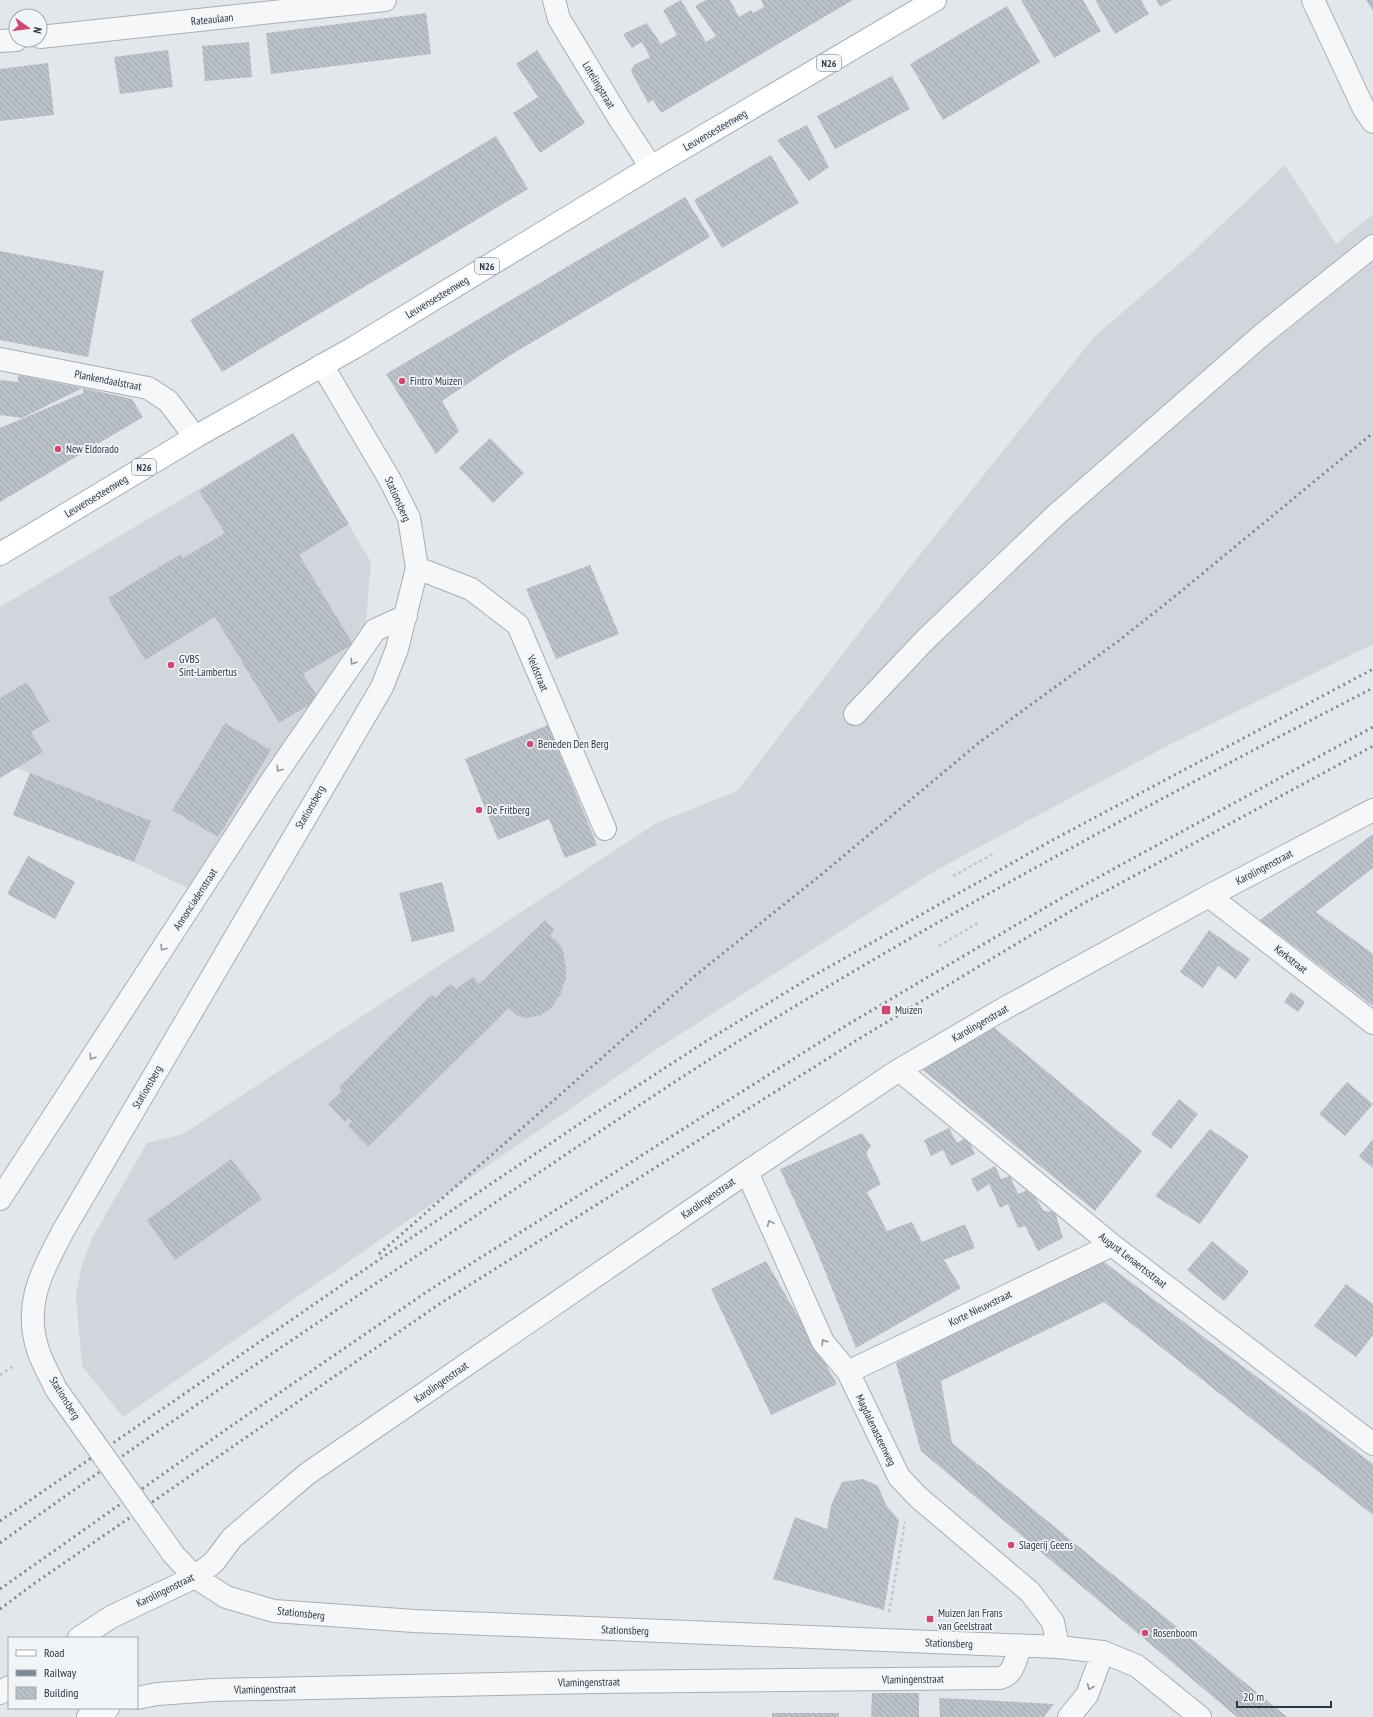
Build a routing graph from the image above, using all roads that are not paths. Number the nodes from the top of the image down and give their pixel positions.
1 (385, 0) edge
2 (554, 0) edge
3 (935, 0) edge
4 (1313, 0) edge
5 (48, 36) edge
6 (1373, 122) edge
7 (652, 167) junction
8 (1373, 246) edge
9 (0, 359) edge
10 (322, 365) junction
11 (195, 437) junction
12 (0, 554) edge
13 (417, 568) junction
14 (406, 616) junction
15 (855, 714) dead end
16 (1373, 810) edge
17 (605, 829) dead end
18 (1209, 896) junction
19 (1373, 1023) edge
20 (899, 1070) junction
21 (747, 1172) junction
22 (0, 1199) edge
23 (1112, 1245) junction
24 (848, 1372) junction
25 (1373, 1444) edge
26 (195, 1577) junction
27 (80, 1637) edge
28 (1020, 1646) junction
29 (1058, 1647) junction
30 (1103, 1652) junction
31 (138, 1698) edge
32 (106, 1709) edge
33 (88, 1717) edge
34 (1069, 1717) edge
35 (1200, 1717) edge

1 - 5 street, Rateaulaan
2 - 7 street, Lotelingstraat
3 - 7 main road, Leuvensesteenweg / N26
4 - 6 street
7 - 10 main road, Leuvensesteenweg / N26
8 - 15 street
9 - 11 street, Plankendaalstraat
10 - 11 main road, Leuvensesteenweg / N26
10 - 13 street, Stationsberg
11 - 12 main road, Leuvensesteenweg / N26
13 - 14 street, Stationsberg
13 - 17 street, Veldstraat
14 -> 22 street, Annonciadenstraat
14 - 26 street, Stationsberg, bridge
16 - 18 street, Karolingenstraat
18 - 19 street, Kerkstraat
18 - 20 street, Karolingenstraat
20 - 21 street, Karolingenstraat
20 - 23 street, August Lenaertsstraat
24 -> 21 street, Magdalenasteenweg
21 - 26 street, Karolingenstraat
23 - 24 street, Korte Nieuwstraat
23 - 25 street, August Lenaertsstraat
24 - 29 street, Magdalenasteenweg
26 - 27 street, Karolingenstraat
26 - 28 street, Stationsberg
28 - 29 street, Stationsberg
28 - 31 street, Vlamingenstraat
29 - 30 street, Stationsberg
30 -> 34 street
30 - 35 street
32 - 33 street

